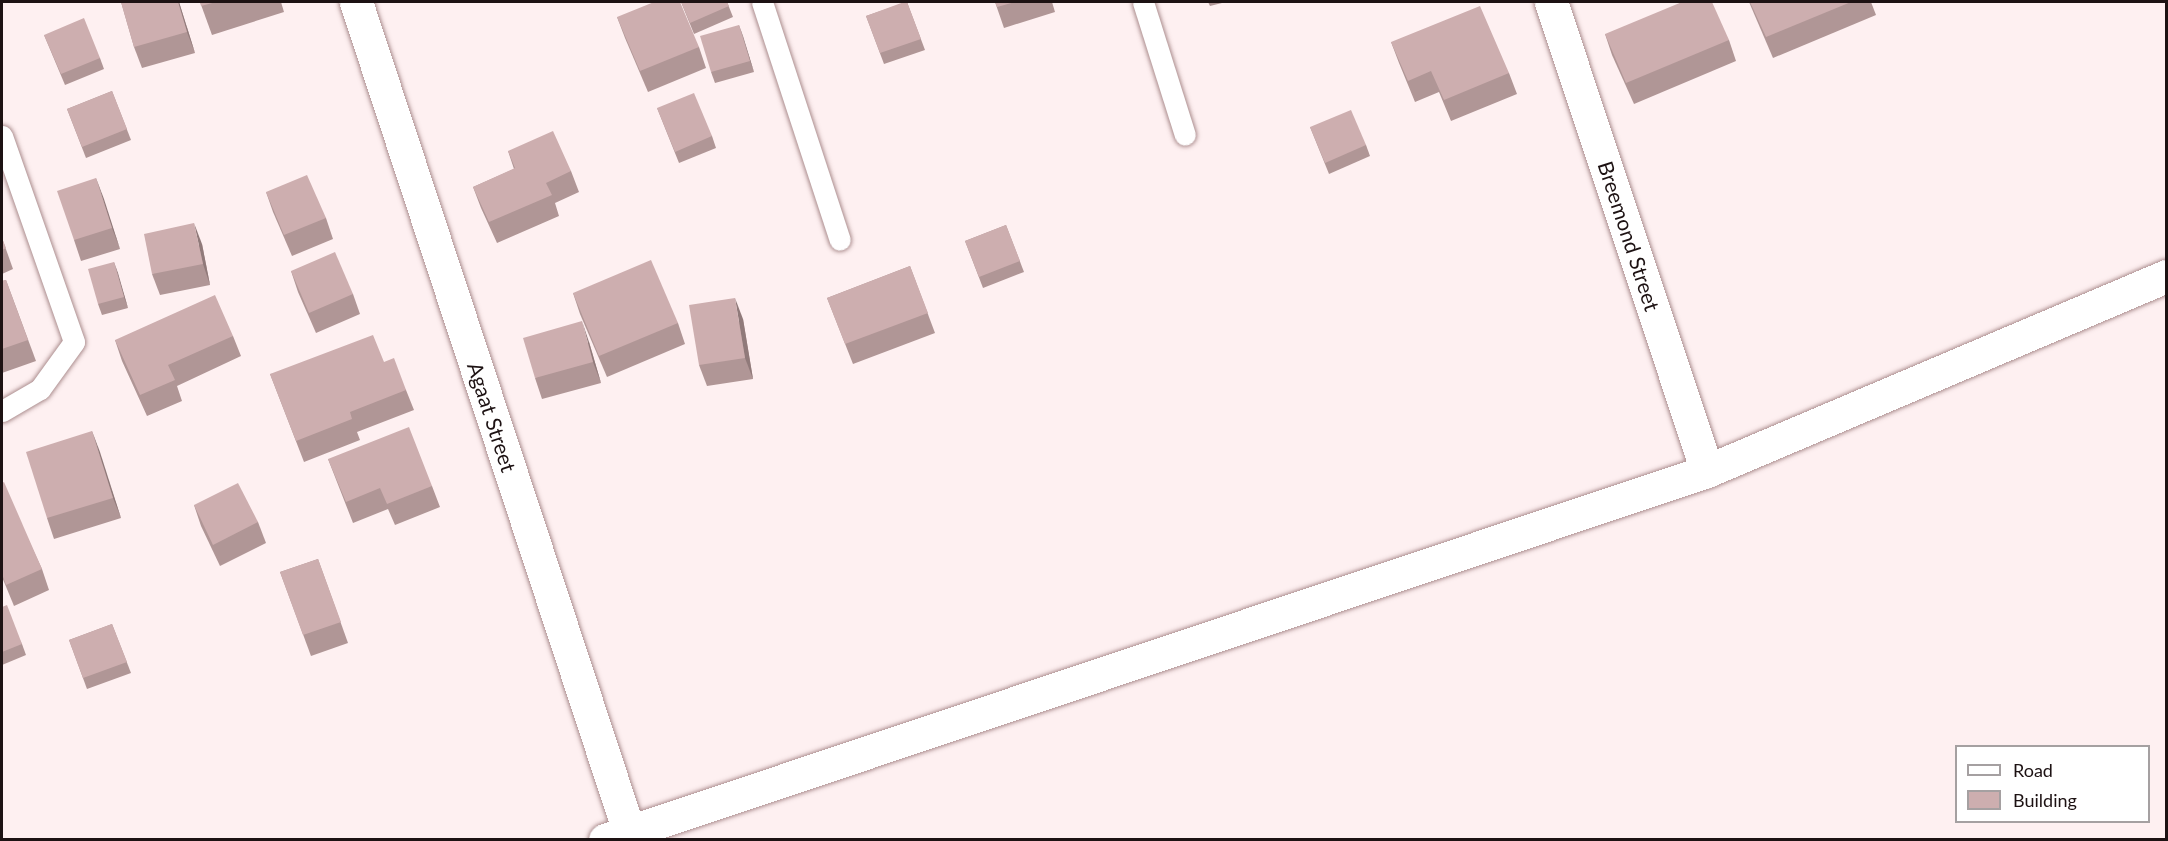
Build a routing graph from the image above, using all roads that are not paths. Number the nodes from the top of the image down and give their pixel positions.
1 (356, 2) edge
2 (762, 2) edge
3 (1143, 2) edge
4 (1551, 2) edge
5 (1185, 135) dead end
6 (2, 136) edge
7 (840, 240) dead end
8 (2166, 276) edge
9 (2, 411) edge
10 (1707, 471) junction
11 (617, 836) edge

1 - 11 street, Agaat Street
2 - 7 lane
3 - 5 lane
4 - 10 street, Breemond Street
6 - 9 lane
8 - 10 street
10 - 11 street

